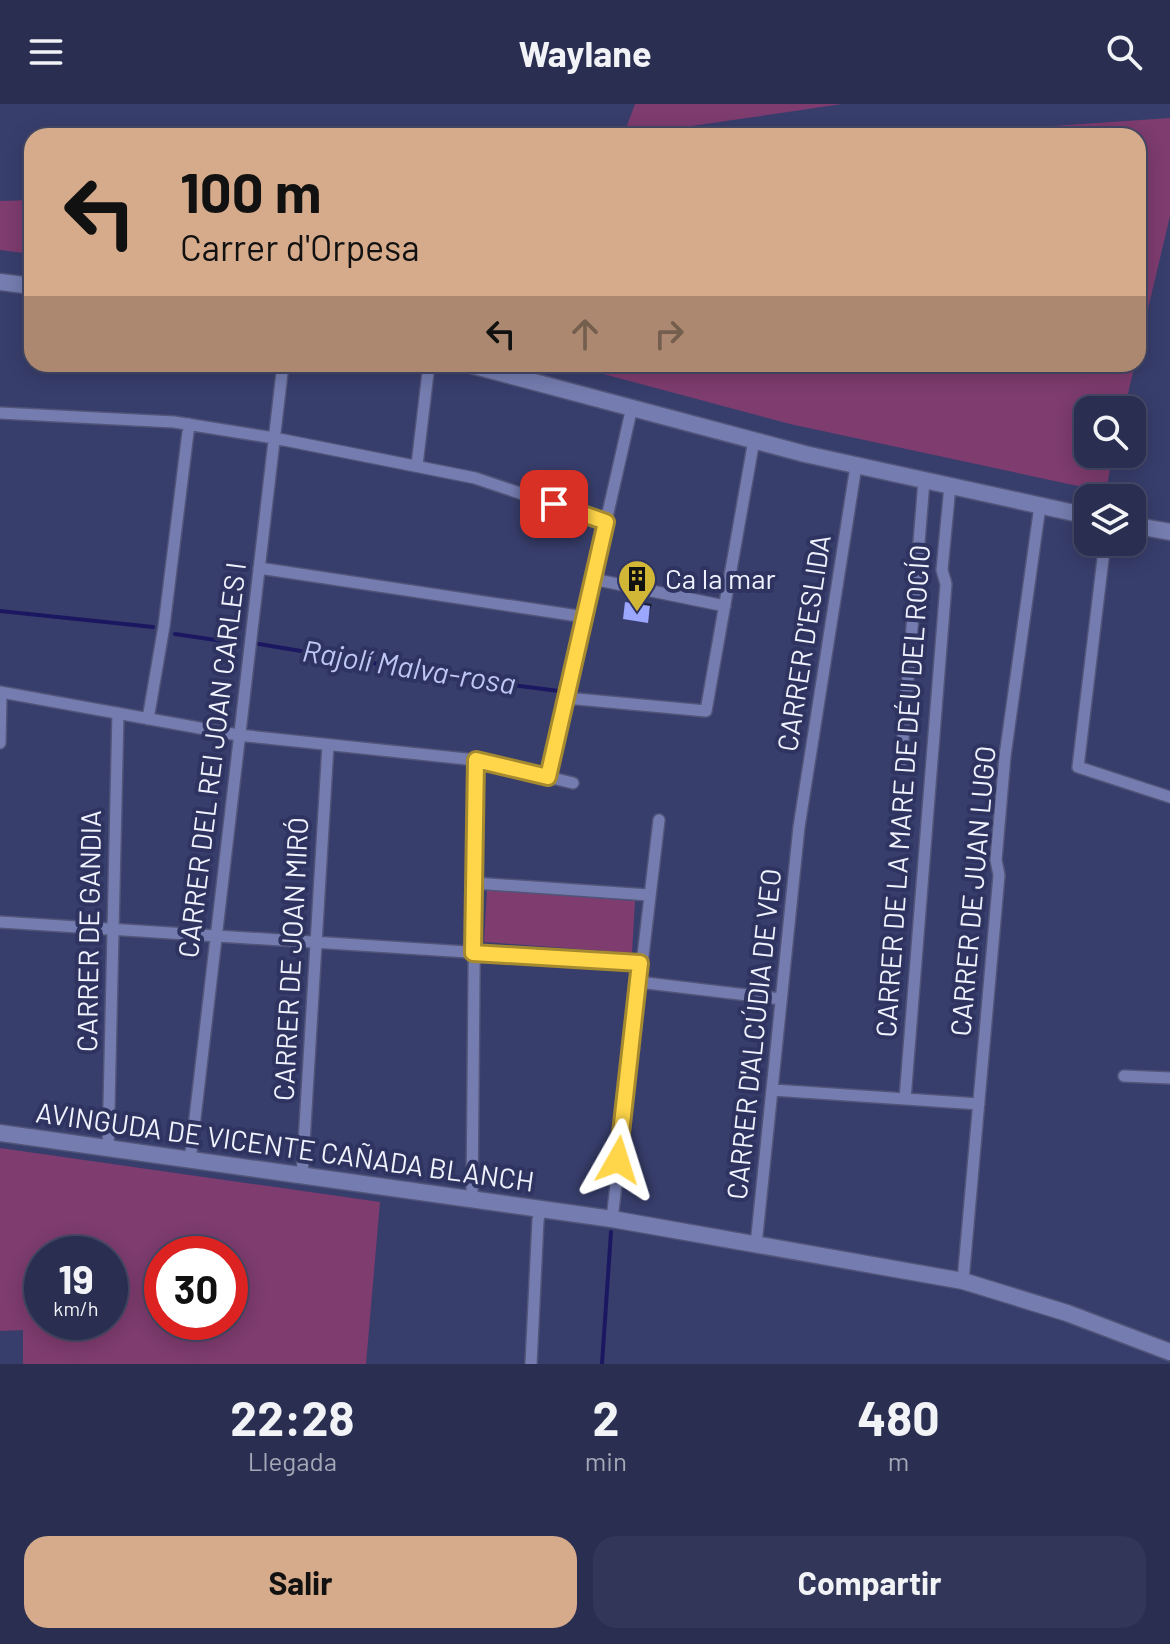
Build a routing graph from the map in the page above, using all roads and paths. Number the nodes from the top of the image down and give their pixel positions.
1 (0, 282) edge
2 (24, 285) edge
3 (282, 372) edge
4 (428, 372) edge
5 (498, 372) edge
6 (632, 407) junction
7 (0, 413) edge
8 (189, 424) junction
9 (274, 438) junction
10 (754, 440) junction
11 (417, 465) junction
12 (856, 466) junction
13 (924, 481) junction
14 (950, 486) junction
15 (1040, 506) junction
16 (1074, 513) edge
17 (606, 522) junction
18 (1146, 528) edge
19 (1170, 532) edge
20 (1103, 556) edge
21 (259, 568) junction
22 (593, 579) junction
23 (725, 606) junction
24 (585, 617) junction
25 (1, 692) edge
26 (566, 698) junction
27 (118, 713) junction
28 (148, 719) junction
29 (238, 735) junction
30 (0, 743) edge
31 (328, 745) junction
32 (476, 760) junction
33 (901, 763) dead end
34 (548, 777) junction
35 (573, 783) dead end
36 (1170, 797) edge
37 (659, 820) dead end
38 (799, 827) joint
39 (474, 883) junction
40 (649, 895) junction
41 (0, 922) edge
42 (113, 930) junction
43 (216, 936) junction
44 (316, 943) junction
45 (473, 953) junction
46 (640, 963) junction
47 (638, 982) junction
48 (781, 999) junction
49 (1124, 1076) dead end
50 (1170, 1078) edge
51 (773, 1090) junction
52 (905, 1099) junction
53 (979, 1104) junction
54 (0, 1133) edge
55 (108, 1150) junction
56 (190, 1161) junction
57 (302, 1176) junction
58 (472, 1199) junction
59 (540, 1214) junction
60 (612, 1219) junction
61 (756, 1245) junction
62 (963, 1281) junction
63 (1170, 1352) edge
64 (531, 1364) edge

1 - 2 street
3 - 9 street, CARRER DEL REI JOAN CARLES I
4 - 11 street
5 - 6 street
6 - 10 street
6 - 17 street
7 - 8 street
8 - 9 street
8 - 28 street
9 - 11 street
9 - 21 street, CARRER DEL REI JOAN CARLES I
10 - 12 street
10 - 23 street
11 - 17 street
12 - 13 street
12 - 38 street, CARRER D'ESLIDA
13 - 14 street
13 - 33 street
14 - 15 street
14 - 52 street, CARRER DE LA MARE DE DÉU DEL ROCÍO
15 - 16 street
15 - 53 street, CARRER DE JUAN LUGO
17 - 22 street
18 - 19 street
20 - 36 street
21 - 24 street
21 - 29 street, CARRER DEL REI JOAN CARLES I
22 - 23 street
22 - 24 street
23 - 26 street
24 - 26 street
25 - 27 street
25 - 30 street
26 - 34 street
27 - 28 street
27 - 42 street, CARRER DE GANDIA
28 - 29 street
29 - 31 street
29 - 43 street, CARRER DEL REI JOAN CARLES I
31 - 32 street
31 - 44 street, CARRER DE JOAN MIRÓ
32 - 34 street
32 - 39 street
34 - 35 street
37 - 40 street
38 - 48 street, CARRER D'ALCÚDIA DE VEO
39 - 40 street
39 - 45 street
40 - 46 street
41 - 42 street
42 - 43 street
42 - 55 street, CARRER DE GANDIA
43 - 44 street
43 - 56 street, CARRER DEL REI JOAN CARLES I
44 - 45 street
44 - 57 street, CARRER DE JOAN MIRÓ
45 - 46 street
45 - 58 street
46 - 47 street
47 - 48 street
47 - 60 street
48 - 51 street, CARRER D'ALCÚDIA DE VEO
49 - 50 street
51 - 52 street
51 - 61 street, CARRER D'ALCÚDIA DE VEO
52 - 53 street
53 - 62 street, CARRER DE JUAN LUGO
54 - 55 street, AVINGUDA DE VICENTE CAÑADA BLANCH
55 - 56 street, AVINGUDA DE VICENTE CAÑADA BLANCH
56 - 57 street, AVINGUDA DE VICENTE CAÑADA BLANCH
57 - 58 street, AVINGUDA DE VICENTE CAÑADA BLANCH
58 - 59 street, AVINGUDA DE VICENTE CAÑADA BLANCH
59 - 60 street, AVINGUDA DE VICENTE CAÑADA BLANCH
59 - 64 street
60 - 61 street, AVINGUDA DE VICENTE CAÑADA BLANCH
61 - 62 street, AVINGUDA DE VICENTE CAÑADA BLANCH
62 - 63 street, AVINGUDA DE VICENTE CAÑADA BLANCH

